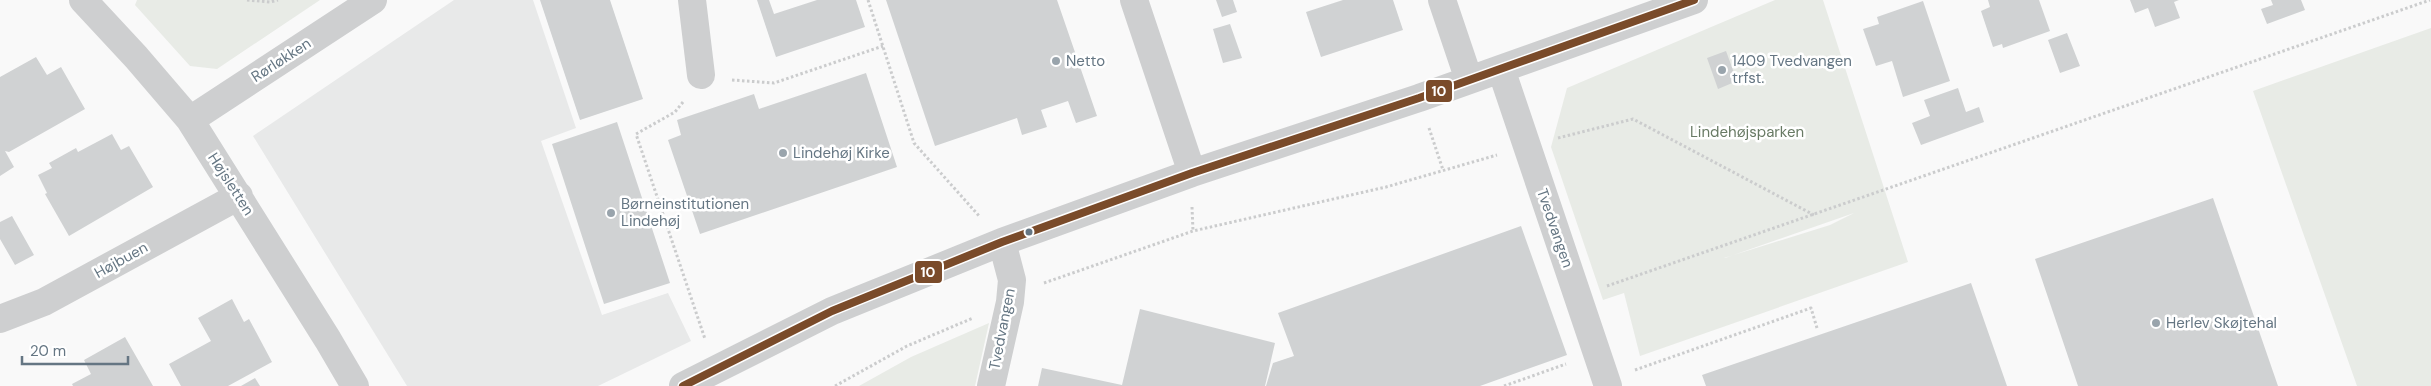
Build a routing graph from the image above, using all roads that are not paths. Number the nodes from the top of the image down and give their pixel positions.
1 (83, 0) edge
2 (373, 0) edge
3 (692, 0) edge
4 (1134, 0) edge
5 (1442, 0) edge
6 (1694, 0) edge
7 (1501, 69) junction
8 (702, 75) road end
9 (1469, 80) junction
10 (190, 120) junction
11 (1192, 173) junction
12 (239, 196) junction
13 (1002, 242) junction
14 (0, 319) edge
15 (1607, 383) edge
16 (355, 386) edge
17 (682, 386) edge
18 (991, 386) edge

1 - 10 street, Højsletten
2 - 10 street, Rørløkken
3 - 8 street
4 - 11 street
5 - 9 street
6 - 7 street
7 - 9 street
7 - 15 street, Tvedvangen
9 - 11 street
10 - 12 street, Højsletten
11 - 13 street
12 - 14 street, Højbuen
12 - 16 street, Højsletten
13 - 17 street
13 - 18 street, Tvedvangen

